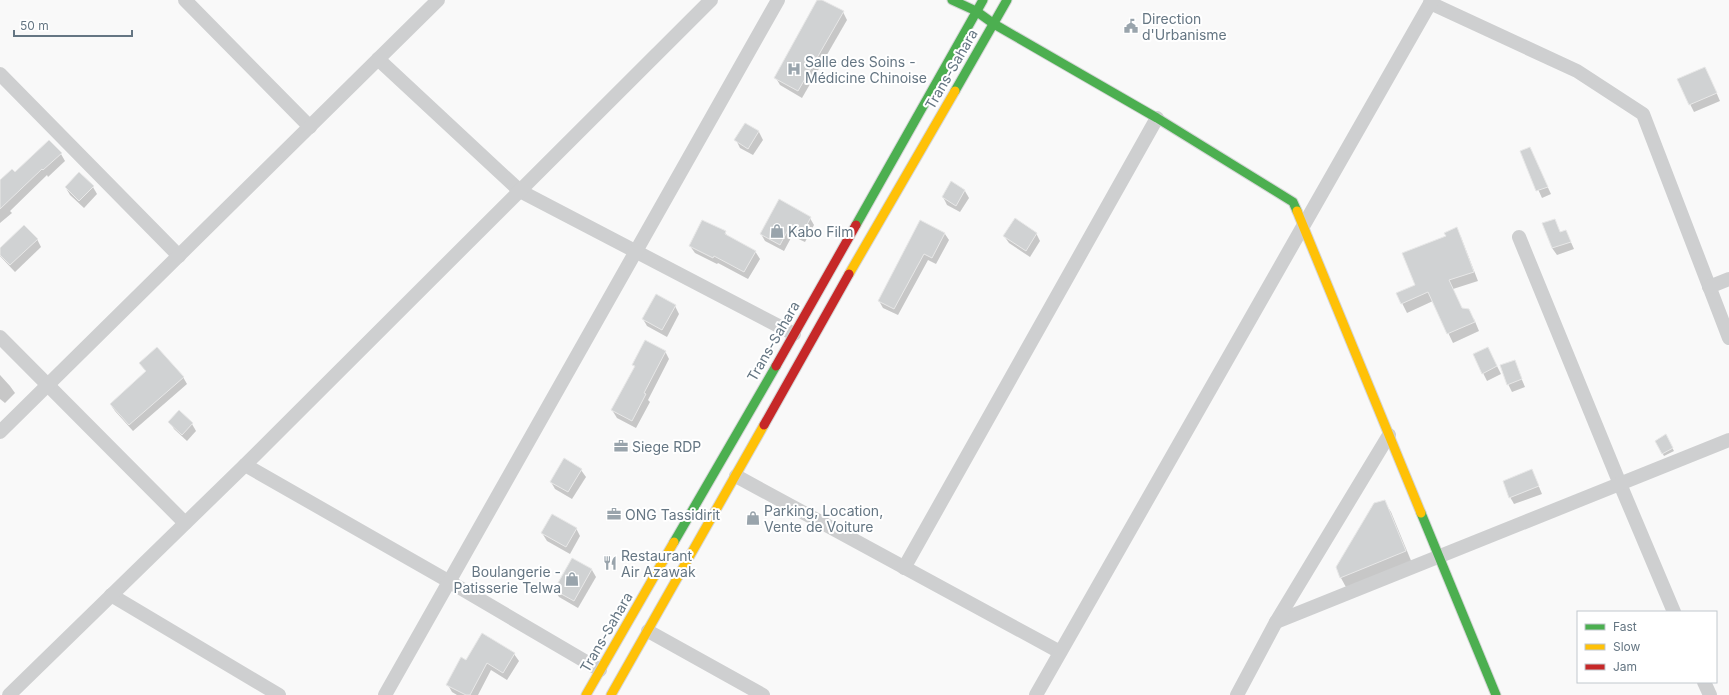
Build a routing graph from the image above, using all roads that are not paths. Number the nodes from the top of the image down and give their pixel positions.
1 (185, 0) edge
2 (438, 0) edge
3 (711, 0) edge
4 (778, 0) edge
5 (952, 0) edge
6 (983, 0) edge
7 (1007, 0) edge
8 (1431, 2) edge
9 (976, 12) junction
10 (994, 24) junction
11 (378, 59) junction
12 (0, 74) edge
13 (1156, 118) junction
14 (310, 127) junction
15 (520, 190) junction
16 (1303, 226) junction
17 (1519, 237) dead end
18 (636, 252) junction
19 (179, 256) junction
20 (1729, 280) edge
21 (1710, 287) junction
22 (794, 334) junction
23 (0, 337) edge
24 (1729, 338) edge
25 (48, 385) junction
26 (0, 432) edge
27 (1389, 435) junction
28 (1729, 440) edge
29 (245, 465) junction
30 (736, 476) junction
31 (1620, 484) junction
32 (185, 524) junction
33 (1439, 556) junction
34 (904, 568) junction
35 (450, 582) junction
36 (111, 595) junction
37 (1674, 611) edge
38 (1276, 622) junction
39 (648, 631) junction
40 (1060, 652) junction
41 (600, 670) junction
42 (1704, 683) edge
43 (9, 695) edge
44 (279, 695) edge
45 (385, 695) edge
46 (586, 695) edge
47 (611, 695) edge
48 (764, 695) edge
49 (1036, 695) edge
50 (1237, 695) edge
51 (1496, 695) edge
52 (1710, 695) edge

1 - 14 street
2 - 11 street
3 - 15 street
4 - 18 street
5 - 9 main road
6 - 9 main road, Trans-Sahara
7 - 10 main road, Trans-Sahara
8 - 16 street
8 - 21 street
9 - 10 main road
9 - 22 main road, Trans-Sahara
10 - 13 main road
10 - 30 main road, Trans-Sahara
11 - 14 street
11 - 15 street
12 - 19 street
13 - 16 main road
13 - 34 street
14 - 19 street
15 - 18 street
15 - 29 street
16 - 27 main road
16 - 40 street
17 - 31 street
18 - 22 street
18 - 35 street
19 - 25 street
20 - 21 street
21 - 24 street
22 - 41 main road, Trans-Sahara
23 - 25 street
25 - 26 street
25 - 32 street
27 - 33 main road
27 - 38 street
28 - 31 street
29 - 32 street
29 - 35 street
30 - 34 street
30 - 39 main road, Trans-Sahara
31 - 33 street
31 - 37 street
32 - 36 street
33 - 38 street
33 - 51 main road
34 - 40 street
35 - 41 street
35 - 45 street
36 - 43 street
36 - 44 street
38 - 50 street
39 - 47 main road, Trans-Sahara
39 - 48 street
40 - 49 street
41 - 46 main road, Trans-Sahara
42 - 52 street

